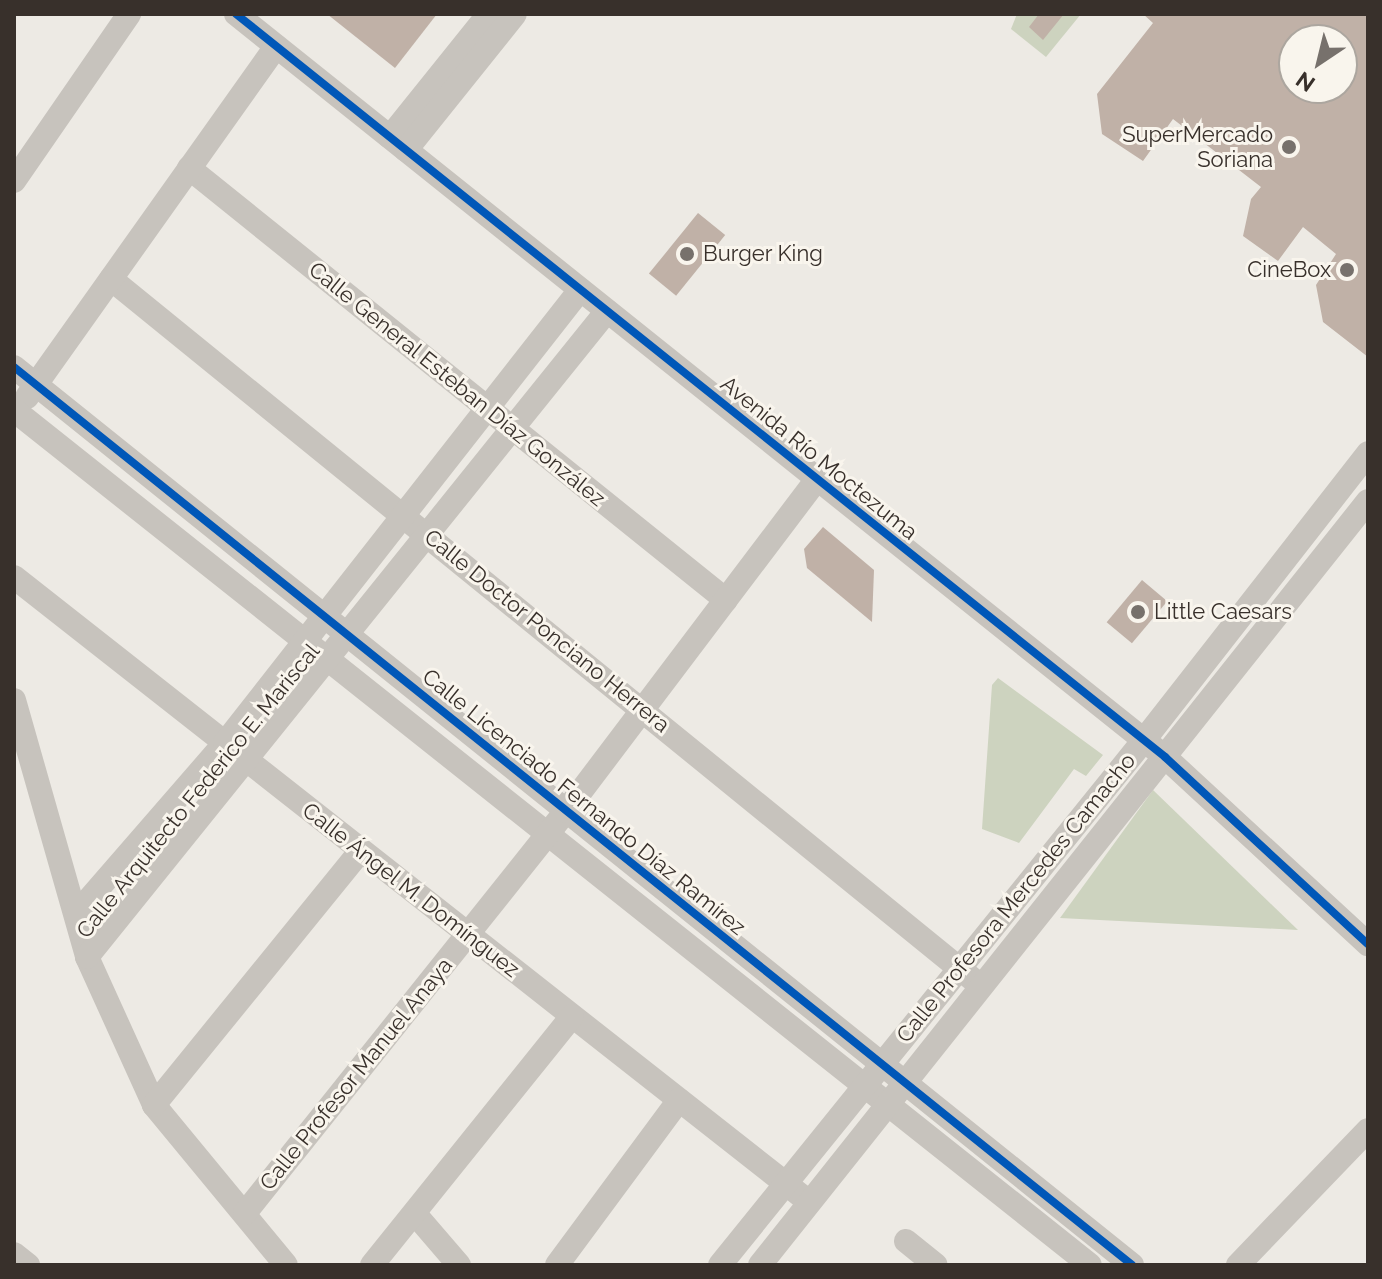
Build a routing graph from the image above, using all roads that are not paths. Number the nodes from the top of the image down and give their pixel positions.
1 (129, 14) edge
2 (236, 14) edge
3 (515, 14) edge
4 (484, 16) edge
5 (276, 46) junction
6 (398, 143) junction
7 (189, 168) junction
8 (14, 181) edge
9 (111, 279) junction
10 (580, 290) junction
11 (607, 311) junction
12 (14, 367) edge
13 (36, 385) junction
14 (490, 410) junction
15 (15, 411) edge
16 (512, 428) junction
17 (1368, 453) edge
18 (817, 479) junction
19 (1368, 501) edge
20 (405, 517) junction
21 (426, 535) junction
22 (14, 577) edge
23 (726, 600) junction
24 (325, 617) junction
25 (347, 634) junction
26 (306, 641) junction
27 (328, 658) junction
28 (14, 700) edge
29 (643, 706) junction
30 (1144, 740) junction
31 (225, 743) junction
32 (1165, 757) junction
33 (246, 760) junction
34 (566, 811) junction
35 (548, 833) junction
36 (361, 850) junction
37 (77, 913) junction
38 (468, 934) junction
39 (1368, 944) edge
40 (87, 957) junction
41 (959, 968) junction
42 (981, 986) junction
43 (572, 1016) junction
44 (882, 1064) junction
45 (905, 1082) junction
46 (865, 1086) junction
47 (679, 1100) junction
48 (887, 1104) junction
49 (154, 1105) junction
50 (1368, 1130) edge
51 (785, 1184) junction
52 (809, 1202) junction
53 (245, 1213) junction
54 (416, 1215) junction
55 (906, 1241) dead end
56 (14, 1255) edge
57 (28, 1265) edge
58 (286, 1265) edge
59 (372, 1265) edge
60 (459, 1265) edge
61 (557, 1265) edge
62 (720, 1265) edge
63 (760, 1265) edge
64 (936, 1265) edge
65 (1090, 1265) edge
66 (1132, 1265) edge
67 (1238, 1265) edge

1 - 8 street
2 - 5 street, Avenida Río Moctezuma
3 - 6 street
4 - 6 street
5 - 6 street, Avenida Río Moctezuma
5 - 7 street
6 - 10 street, Avenida Río Moctezuma
7 - 9 street
7 - 14 street, Calle General Esteban Díaz González
9 - 13 street
9 - 20 street, Calle Doctor Ponciano Herrera
10 - 11 street, Avenida Río Moctezuma
10 - 14 street, Calle Arquitecto Federico E. Mariscal
11 - 16 street, Calle Arquitecto Federico E. Mariscal
11 - 18 street, Avenida Río Moctezuma
12 - 13 street, Calle Licenciado Fernando Díaz Ramírez
13 - 15 street
13 - 24 street, Calle Licenciado Fernando Díaz Ramírez
14 - 16 street, Calle General Esteban Díaz González
14 - 20 street, Calle Arquitecto Federico E. Mariscal
15 - 26 street, Calle Licenciado Fernando Díaz Ramírez
16 - 21 street, Calle Arquitecto Federico E. Mariscal
16 - 23 street, Calle General Esteban Díaz González
17 - 30 street, Calle Profesora Mercedes Camacho
18 - 23 street, Calle Profesor Manuel Anaya
18 - 30 street, Avenida Río Moctezuma
19 - 32 street, Calle Profesora Mercedes Camacho
20 - 21 street, Calle Doctor Ponciano Herrera
20 - 24 street, Calle Arquitecto Federico E. Mariscal
21 - 25 street, Calle Arquitecto Federico E. Mariscal
21 - 29 street, Calle Doctor Ponciano Herrera
22 - 31 street, Calle Ángel M. Domínguez
23 - 29 street, Calle Profesor Manuel Anaya
24 - 25 street, Calle Licenciado Fernando Díaz Ramírez
24 - 26 street, Calle Arquitecto Federico E. Mariscal
25 - 27 street, Calle Arquitecto Federico E. Mariscal
25 - 34 street, Calle Licenciado Fernando Díaz Ramírez
26 - 27 street, Calle Licenciado Fernando Díaz Ramírez
26 - 31 street, Calle Arquitecto Federico E. Mariscal
27 - 33 street, Calle Arquitecto Federico E. Mariscal
27 - 35 street, Calle Licenciado Fernando Díaz Ramírez
28 - 37 street
29 - 34 street, Calle Profesor Manuel Anaya
29 - 41 street, Calle Doctor Ponciano Herrera
30 - 32 street, Avenida Río Moctezuma
30 - 41 street, Calle Profesora Mercedes Camacho
31 - 33 street, Calle Ángel M. Domínguez
31 - 37 street, Calle Arquitecto Federico E. Mariscal
32 - 39 street, Avenida Río Moctezuma
32 - 42 street, Calle Profesora Mercedes Camacho
33 - 36 street, Calle Ángel M. Domínguez
33 - 40 street, Calle Arquitecto Federico E. Mariscal
34 - 35 street, Calle Profesor Manuel Anaya
34 - 44 street, Calle Licenciado Fernando Díaz Ramírez
35 - 38 street, Calle Profesor Manuel Anaya
35 - 46 street, Calle Licenciado Fernando Díaz Ramírez
36 - 38 street, Calle Ángel M. Domínguez
36 - 49 street
37 - 40 street
38 - 43 street, Calle Ángel M. Domínguez
38 - 53 street, Calle Profesor Manuel Anaya
40 - 49 street
41 - 42 street, Calle Doctor Ponciano Herrera
41 - 44 street, Calle Profesora Mercedes Camacho
42 - 45 street, Calle Profesora Mercedes Camacho
43 - 47 street, Calle Ángel M. Domínguez
43 - 54 street
44 - 45 street, Calle Licenciado Fernando Díaz Ramírez
44 - 46 street, Calle Profesora Mercedes Camacho
45 - 48 street, Calle Profesora Mercedes Camacho
45 - 66 street, Calle Licenciado Fernando Díaz Ramírez
46 - 48 street, Calle Licenciado Fernando Díaz Ramírez
46 - 51 street, Calle Profesora Mercedes Camacho
47 - 51 street, Calle Ángel M. Domínguez
47 - 61 street
48 - 52 street, Calle Profesora Mercedes Camacho
48 - 65 street, Calle Licenciado Fernando Díaz Ramírez
49 - 53 street
50 - 67 street
51 - 52 street, Calle Ángel M. Domínguez
51 - 62 street, Calle Profesora Mercedes Camacho
52 - 63 street, Calle Profesora Mercedes Camacho
53 - 58 street
54 - 59 street
54 - 60 street
55 - 64 street
56 - 57 street

